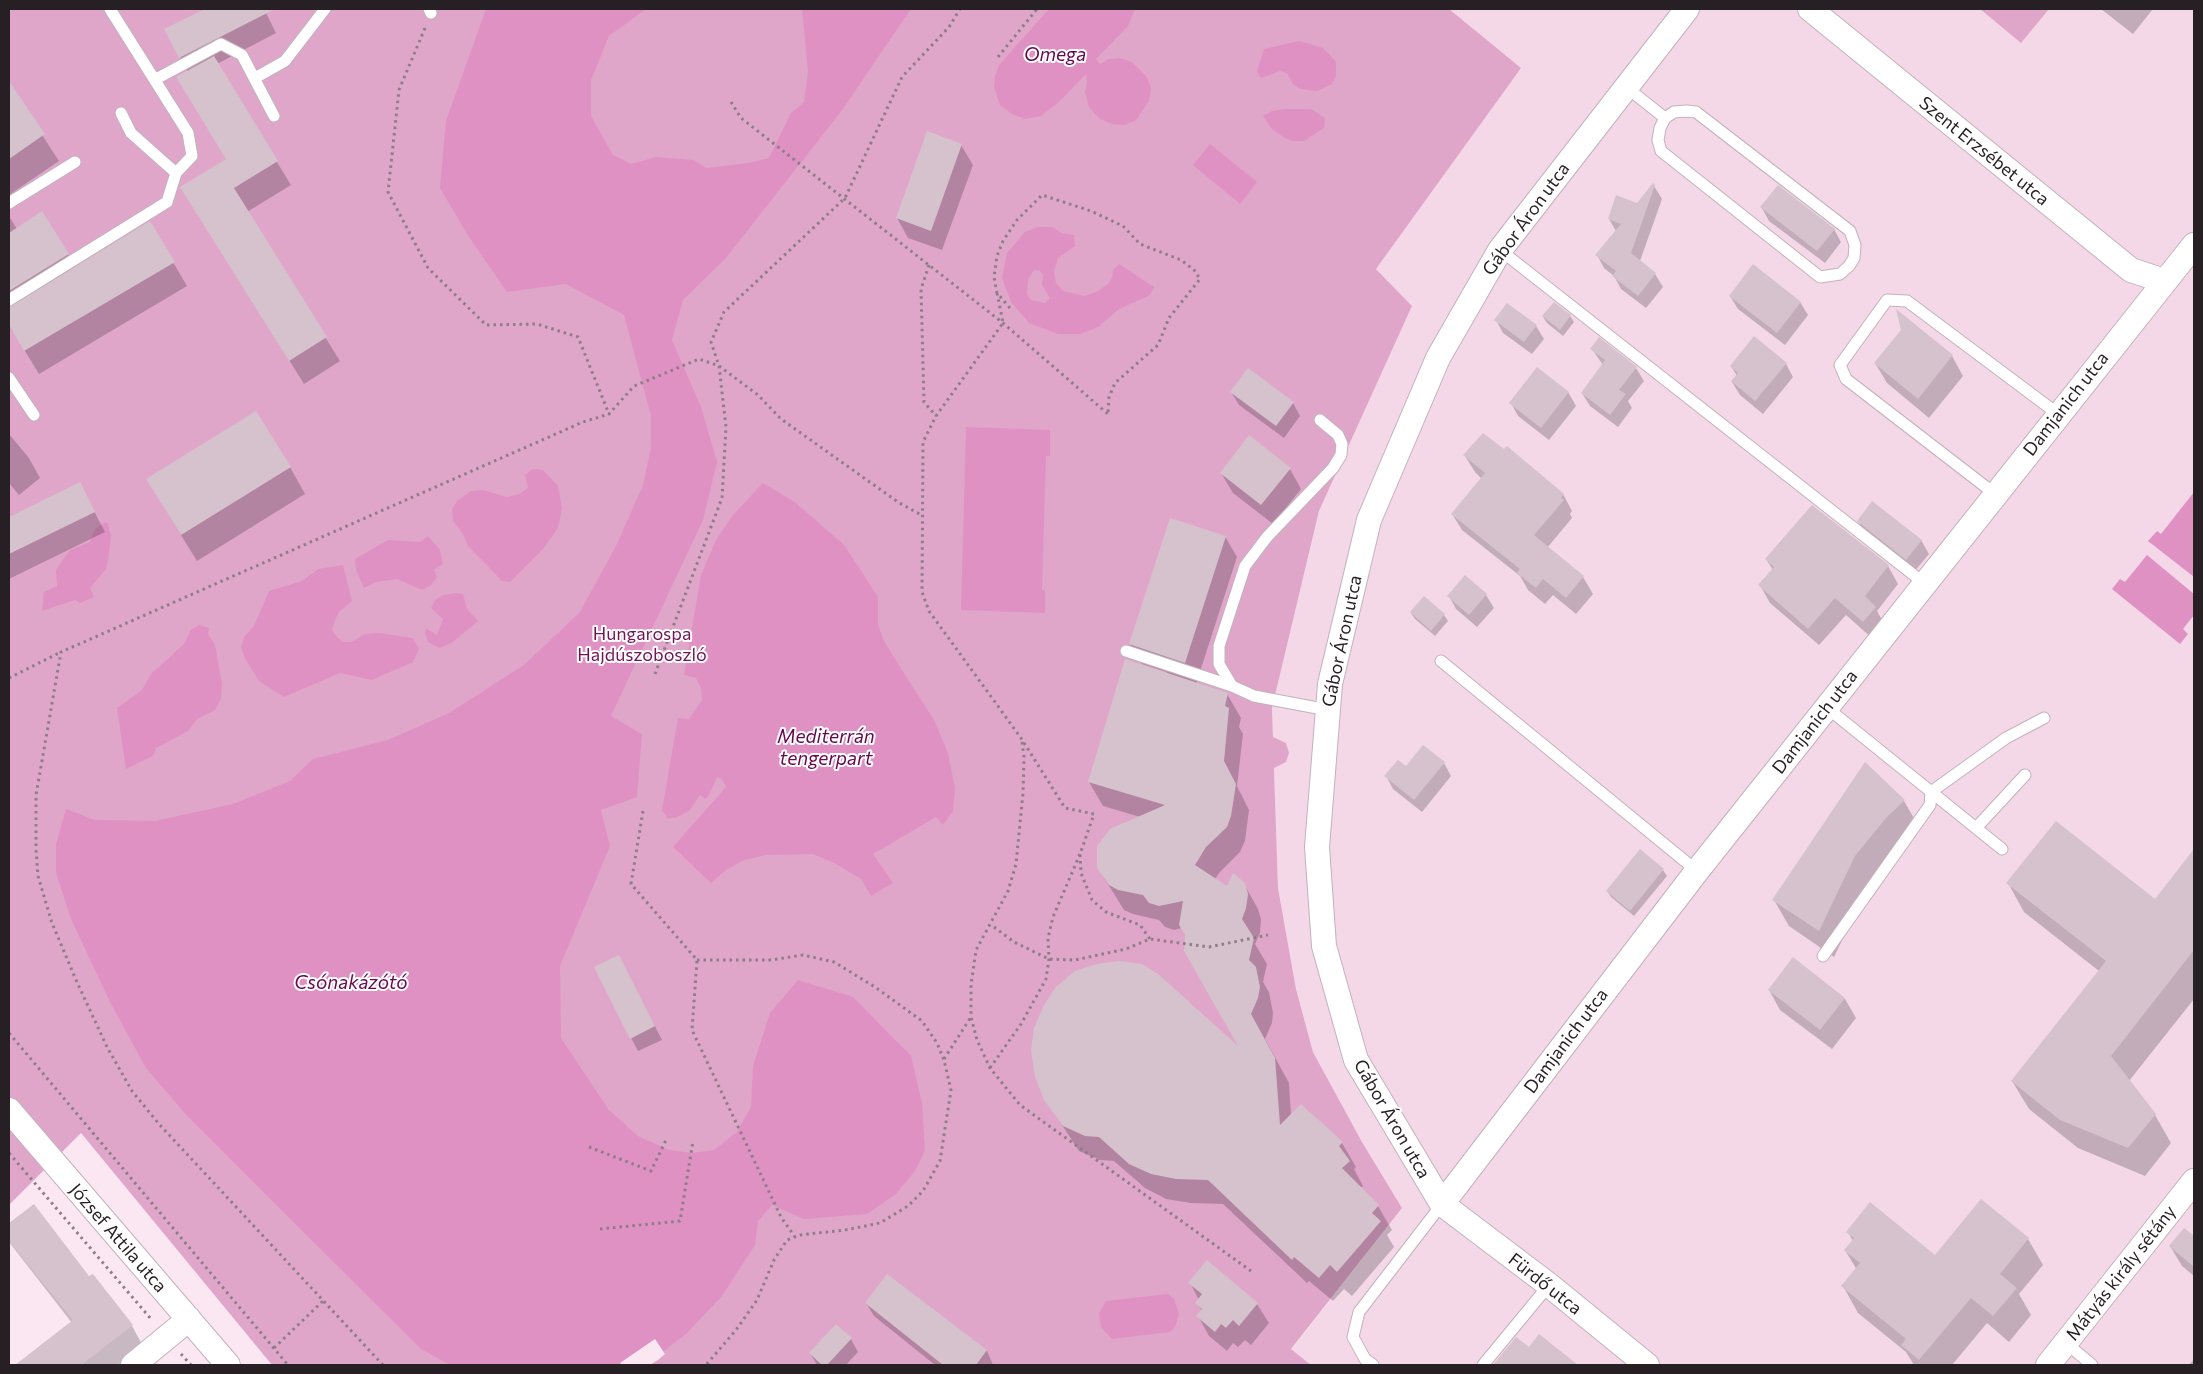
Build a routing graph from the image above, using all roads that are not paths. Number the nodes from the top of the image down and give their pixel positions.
1 (110, 9) edge
2 (325, 9) edge
3 (1687, 9) edge
4 (1810, 9) edge
5 (255, 78) junction
6 (156, 79) junction
7 (1626, 87) junction
8 (121, 113) dead end
9 (274, 116) dead end
10 (1665, 118) junction
11 (75, 162) dead end
12 (176, 173) junction
13 (9, 203) edge
14 (2194, 245) edge
15 (1500, 250) junction
16 (2164, 281) junction
17 (9, 300) edge
18 (9, 378) edge
19 (2058, 414) junction
20 (34, 415) dead end
21 (1320, 420) dead end
22 (1995, 494) junction
23 (1924, 583) junction
24 (1126, 651) dead end
25 (1441, 661) dead end
26 (1232, 686) junction
27 (1826, 707) junction
28 (1328, 710) junction
29 (2044, 718) dead end
30 (2025, 775) dead end
31 (1931, 792) junction
32 (1976, 828) junction
33 (2002, 849) dead end
34 (1696, 871) junction
35 (1823, 956) dead end
36 (9, 1110) edge
37 (2194, 1180) edge
38 (1442, 1204) junction
39 (1549, 1286) junction
40 (189, 1319) junction
41 (2066, 1343) junction
42 (133, 1365) edge
43 (228, 1365) edge
44 (1373, 1365) edge
45 (1483, 1365) edge
46 (1647, 1365) edge
47 (2048, 1365) edge
48 (2092, 1365) edge

1 - 6 lane
2 - 5 lane
3 - 7 street, Gábor Áron utca
4 - 16 street, Szent Erzsébet utca
5 - 6 lane
5 - 9 lane
6 - 12 lane
7 - 10 lane
7 - 15 street, Gábor Áron utca
8 - 12 lane
10 - 10 lane
11 - 13 lane
12 - 17 lane
14 - 16 street, Damjanich utca
15 - 23 lane
15 - 28 street, Gábor Áron utca
16 - 19 street, Damjanich utca
18 - 20 lane
19 - 22 street, Damjanich utca
19 - 22 lane
21 - 26 lane
22 - 23 street, Damjanich utca
23 - 27 street, Damjanich utca
24 - 26 lane
25 - 34 lane
26 - 28 lane
27 - 31 lane
27 - 34 street, Damjanich utca
28 - 38 street, Gábor Áron utca
29 - 31 lane
30 - 32 lane
31 - 32 lane
31 - 35 lane
32 - 33 lane
34 - 38 street, Damjanich utca
36 - 40 street, József Attila utca
37 - 41 street, Mátyás király sétány
38 - 39 street, Fürdő utca
38 - 44 lane
39 - 45 lane
39 - 46 street, Fürdő utca
40 - 42 street
40 - 43 street, József Attila utca
41 - 47 street, Mátyás király sétány
41 - 48 lane

